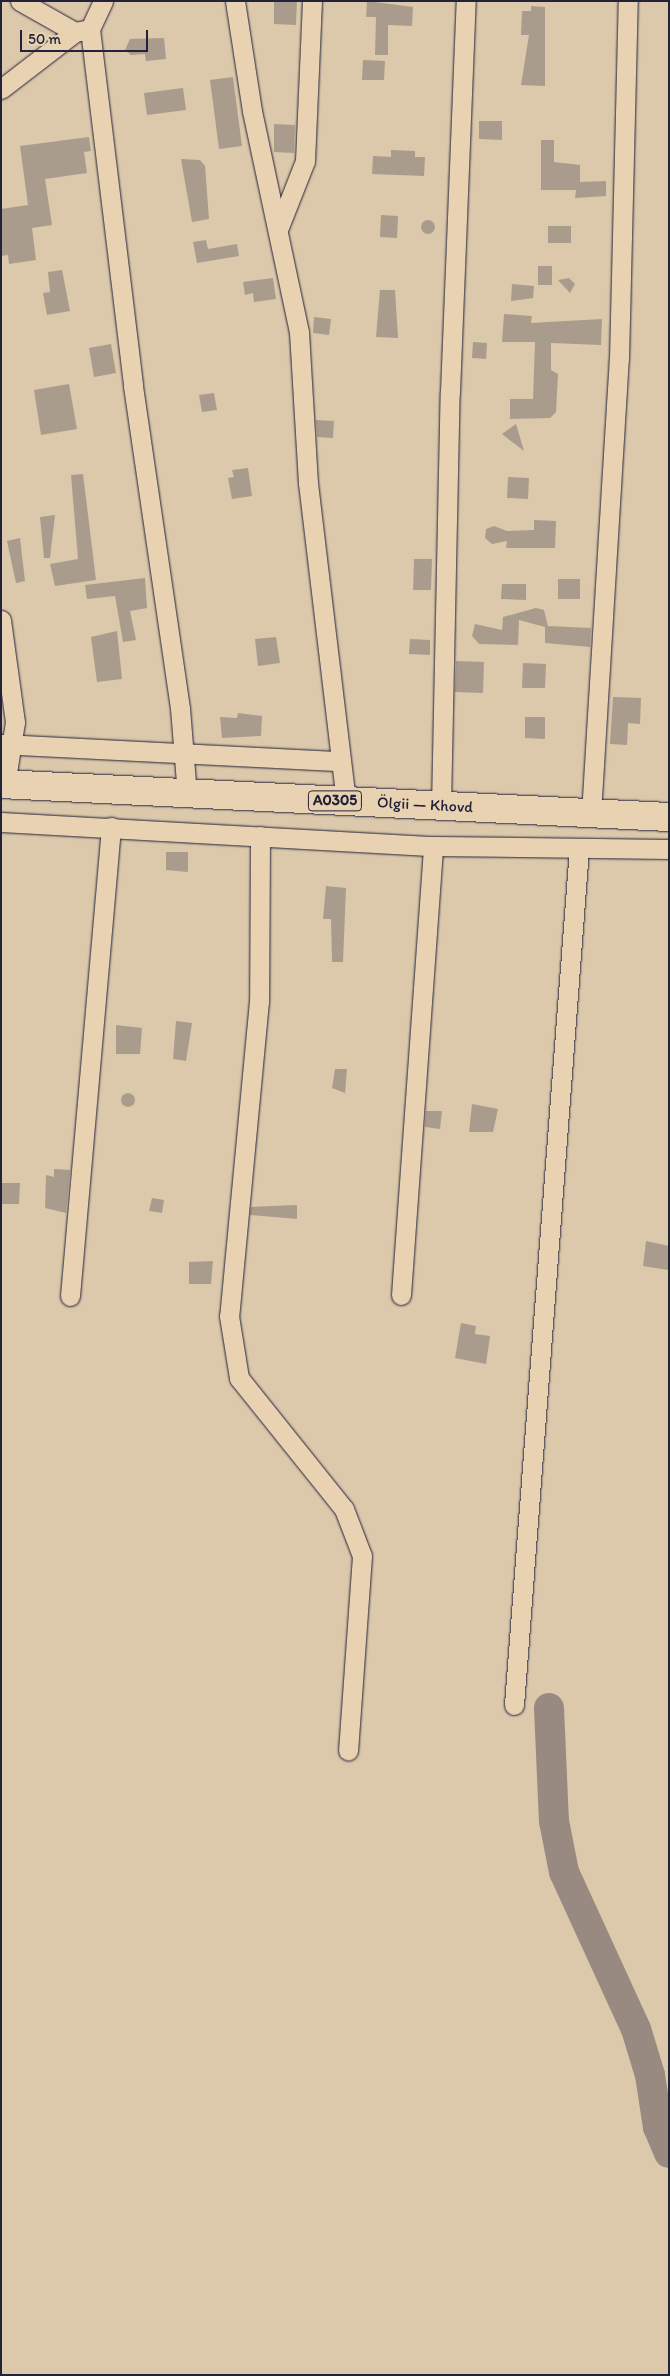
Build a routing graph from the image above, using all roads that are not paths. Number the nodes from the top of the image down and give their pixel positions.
1 (20, 1) edge
2 (103, 1) edge
3 (235, 1) edge
4 (312, 1) edge
5 (466, 1) edge
6 (628, 1) edge
7 (82, 31) junction
8 (1, 89) edge
9 (279, 227) junction
10 (1, 620) edge
11 (6, 744) edge
12 (184, 756) junction
13 (341, 761) junction
14 (3, 784) edge
15 (187, 795) junction
16 (346, 802) junction
17 (441, 806) junction
18 (591, 814) junction
19 (669, 817) edge
20 (1, 822) edge
21 (111, 827) junction
22 (260, 836) junction
23 (433, 846) junction
24 (579, 848) junction
25 (669, 849) edge
26 (401, 1295) dead end
27 (70, 1296) dead end
28 (514, 1706) dead end
29 (348, 1750) dead end

1 - 7 street
2 - 7 street
3 - 9 street
4 - 9 street
5 - 17 street
6 - 18 street
7 - 8 street
7 - 12 street
9 - 13 street
10 - 11 street
11 - 12 street
11 - 14 street
12 - 13 street
12 - 15 street
13 - 16 street
14 - 15 highway, Ölgii — Khovd / A0305
15 - 16 highway, Ölgii — Khovd / A0305
16 - 17 highway, Ölgii — Khovd / A0305
17 - 18 highway, Ölgii — Khovd / A0305
18 - 19 highway, Ölgii — Khovd / A0305
20 - 21 street
21 - 22 street
21 - 27 street
22 - 23 street
22 - 29 street
23 - 24 street
23 - 26 street
24 - 25 street
24 - 28 street

